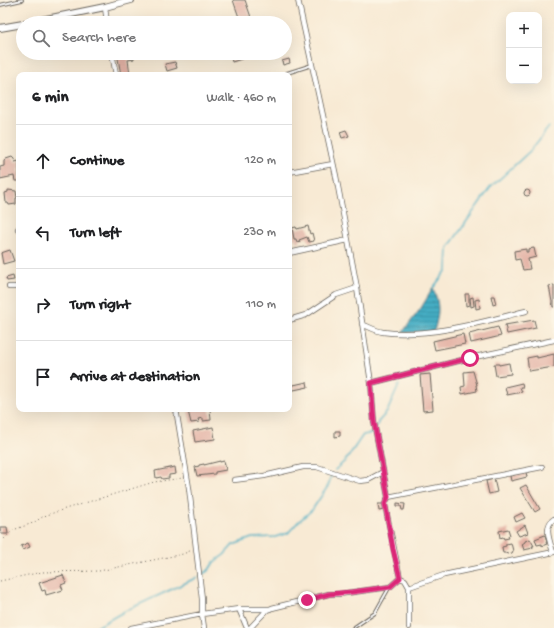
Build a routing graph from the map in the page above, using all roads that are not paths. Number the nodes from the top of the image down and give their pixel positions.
1 (23, 0) edge
2 (131, 0) edge
3 (298, 0) edge
4 (0, 5) edge
5 (105, 7) junction
6 (61, 16) edge
7 (106, 16) edge
8 (16, 25) edge
9 (0, 28) edge
10 (113, 60) edge
11 (312, 65) junction
12 (115, 72) edge
13 (290, 72) edge
14 (333, 164) junction
15 (292, 171) edge
16 (348, 240) junction
17 (292, 252) edge
18 (16, 286) edge
19 (9, 287) dead end
20 (357, 288) junction
21 (526, 311) dead end
22 (292, 319) edge
23 (362, 324) junction
24 (554, 340) edge
25 (371, 383) junction
26 (176, 412) edge
27 (542, 467) dead end
28 (383, 472) junction
29 (234, 480) dead end
30 (388, 497) junction
31 (554, 519) edge
32 (553, 552) edge
33 (400, 578) junction
34 (390, 587) junction
35 (409, 587) junction
36 (272, 608) junction
37 (239, 609) junction
38 (202, 614) junction
39 (409, 627) edge
40 (130, 628) edge
41 (204, 628) edge
42 (247, 628) edge
43 (250, 628) edge
44 (353, 628) edge

1 - 4 lane
2 - 5 main road
3 - 11 street
5 - 6 main road
5 - 7 street
8 - 9 main road
10 - 12 street
11 - 13 lane
11 - 14 street
14 - 15 street
14 - 16 street
16 - 17 street
16 - 20 street
18 - 19 street
20 - 22 street
20 - 23 street
21 - 23 street
23 - 25 street
24 - 25 street
25 - 28 street
26 - 38 street
27 - 30 street
28 - 29 street
28 - 30 street
30 - 33 street
31 - 32 street
32 - 35 street
33 - 34 street
33 - 35 street
34 - 36 street
34 - 44 lane
35 - 39 street
36 - 37 street
36 - 43 street
37 - 38 street
37 - 42 street
38 - 40 street
38 - 41 street

